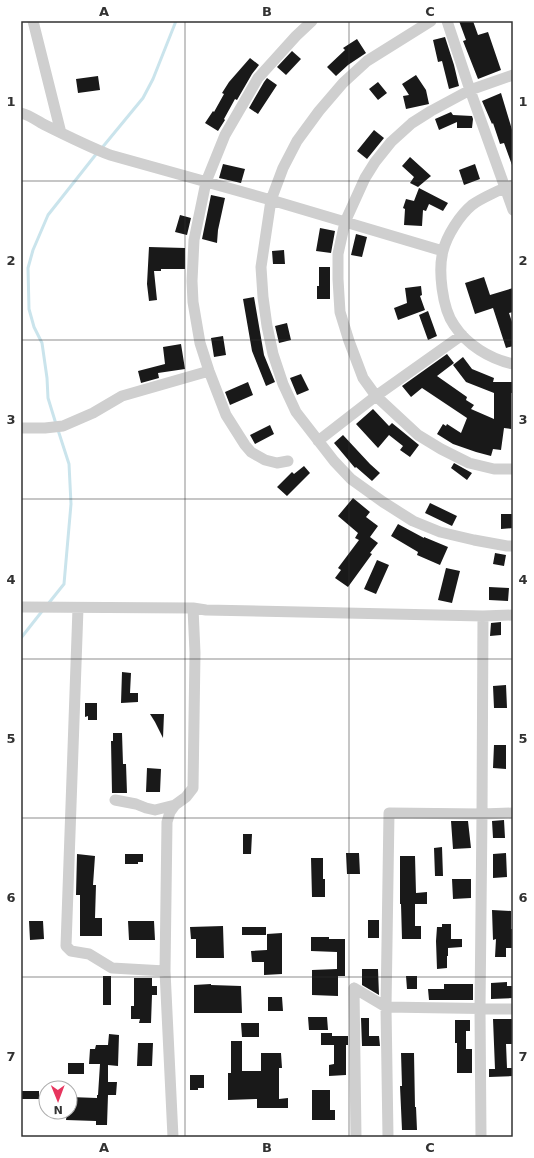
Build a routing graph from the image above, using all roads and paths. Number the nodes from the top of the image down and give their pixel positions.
1 (33, 21) edge
2 (312, 21) edge
3 (431, 21) edge
4 (447, 21) edge
5 (513, 75) edge
6 (470, 90) junction
7 (21, 113) edge
8 (61, 133) junction
9 (206, 182) junction
10 (509, 186) edge
11 (271, 200) junction
12 (513, 210) edge
13 (345, 222) junction
14 (443, 251) junction
15 (462, 334) junction
16 (513, 364) edge
17 (209, 371) junction
18 (376, 396) junction
19 (21, 428) edge
20 (318, 441) junction
21 (288, 461) dead end
22 (513, 469) edge
23 (513, 546) edge
24 (21, 607) edge
25 (78, 608) junction
26 (193, 608) junction
27 (513, 615) edge
28 (483, 616) junction
29 (114, 800) dead end
30 (175, 805) junction
31 (513, 813) edge
32 (482, 814) junction
33 (165, 971) junction
34 (386, 1007) junction
35 (480, 1009) junction
36 (513, 1009) edge
37 (173, 1137) edge
38 (356, 1137) edge
39 (388, 1137) edge
40 (481, 1137) edge

1 - 8 street
2 - 9 street
3 - 11 street
4 - 6 street
5 - 6 street
6 - 10 street
6 - 13 street
7 - 8 street
8 - 9 street
9 - 11 street
9 - 17 street
10 - 12 street
10 - 14 street
11 - 13 street
11 - 20 street
13 - 14 street
13 - 18 street
14 - 15 street
15 - 16 street
15 - 18 street
17 - 19 street
17 - 21 street
18 - 20 street
18 - 22 street
20 - 23 street
24 - 25 street
25 - 26 street
25 - 33 street
26 - 28 street
26 - 30 street
27 - 28 street
28 - 32 street
29 - 30 street
30 - 33 street
31 - 32 street
32 - 34 street
32 - 35 street
33 - 37 street
34 - 35 street
34 - 38 street
34 - 39 street
35 - 36 street
35 - 40 street

